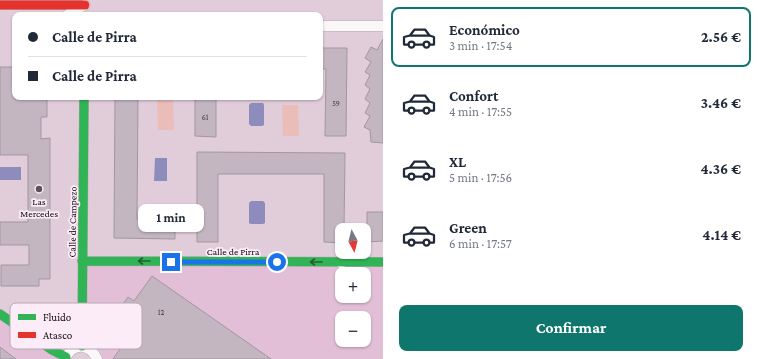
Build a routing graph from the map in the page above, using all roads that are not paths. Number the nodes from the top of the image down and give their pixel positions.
1 (0, 5) edge
2 (85, 7) edge
3 (74, 12) edge
4 (323, 26) edge
5 (383, 26) edge
6 (84, 100) edge
7 (82, 261) junction
8 (338, 262) junction
9 (383, 262) edge
10 (342, 267) edge
11 (82, 303) edge
12 (0, 314) edge
13 (10, 321) edge
14 (51, 349) edge
15 (72, 349) edge
16 (90, 349) edge
17 (66, 358) edge
18 (97, 359) edge

1 - 2 street
2 - 3 street
4 - 5 street
6 - 7 street, Calle de Campezo
8 -> 7 street, Calle de Pirra
7 - 11 street, Calle de Campezo
8 - 9 street, Calle de Pirra
8 - 10 lane
12 - 13 street
14 - 17 street
15 - 17 street
16 - 18 street

